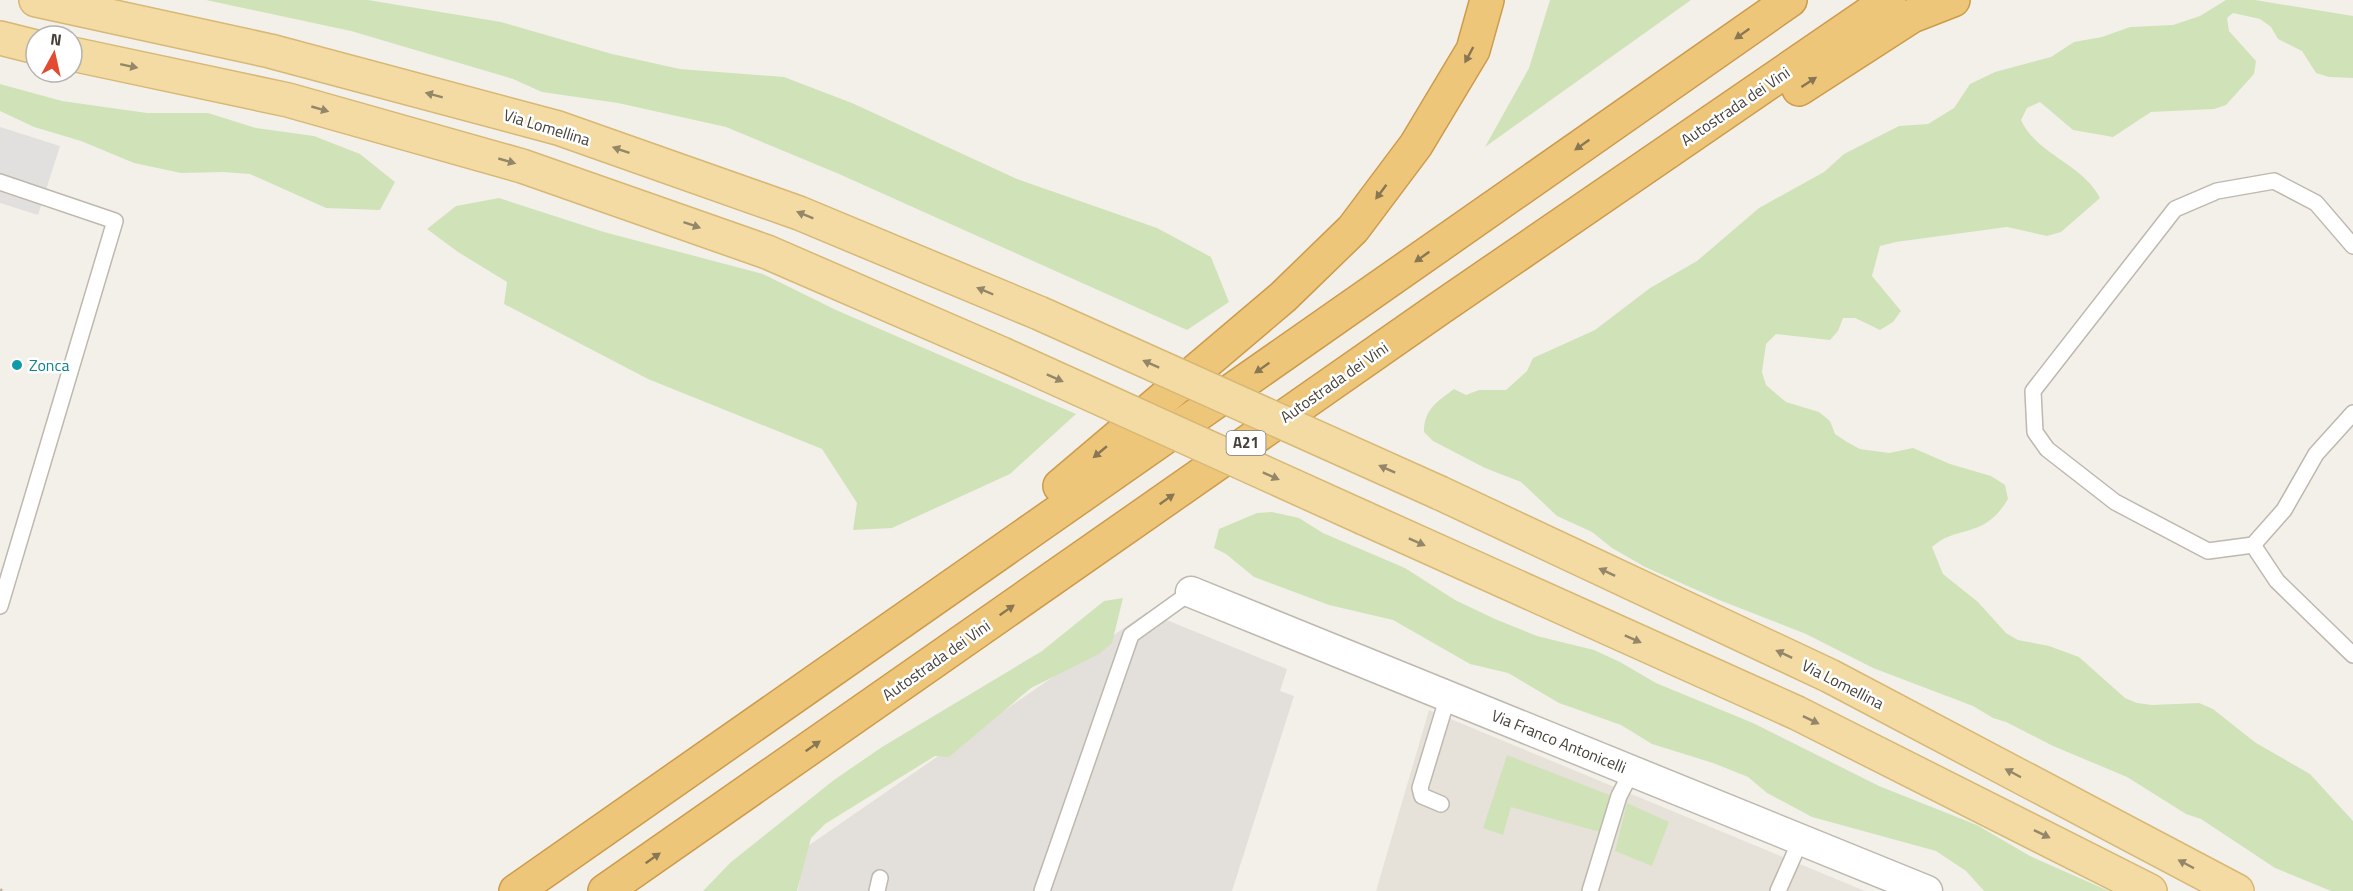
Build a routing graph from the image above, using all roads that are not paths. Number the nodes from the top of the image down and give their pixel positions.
1 (36, 0) edge
2 (1487, 0) edge
3 (1790, 0) edge
4 (1889, 0) edge
5 (1953, 0) edge
6 (0, 38) edge
7 (24, 43) edge
8 (84, 57) edge
9 (0, 182) edge
10 (2353, 246) edge
11 (1437, 310) junction
12 (2353, 413) edge
13 (2253, 545) junction
14 (1191, 592) joint
15 (0, 606) edge
16 (911, 612) junction
17 (2353, 655) edge
18 (1448, 696) junction
19 (1632, 771) junction
20 (1442, 804) dead end
21 (1801, 839) junction
22 (516, 891) edge
23 (605, 891) edge
24 (1042, 891) edge
25 (1590, 891) edge
26 (1778, 891) edge
27 (1928, 891) edge
28 (2150, 891) edge
29 (2237, 891) edge

29 -> 1 main road, Via Lomellina, bridge
2 -> 16 highway
3 -> 16 highway
4 - 11 highway, Autostrada dei Vini / A21
11 -> 5 highway
6 - 7 main road
8 -> 28 main road, bridge
9 - 15 lane
10 - 13 lane
23 -> 11 highway, Autostrada dei Vini / A21
12 - 13 lane
13 - 17 lane
14 - 18 street, Via Franco Antonicelli
14 - 24 lane
16 - 22 highway
18 - 19 street, Via Franco Antonicelli
18 - 20 lane
19 - 21 street, Via Franco Antonicelli
19 - 25 lane
21 - 26 lane
21 - 27 street, Via Franco Antonicelli

